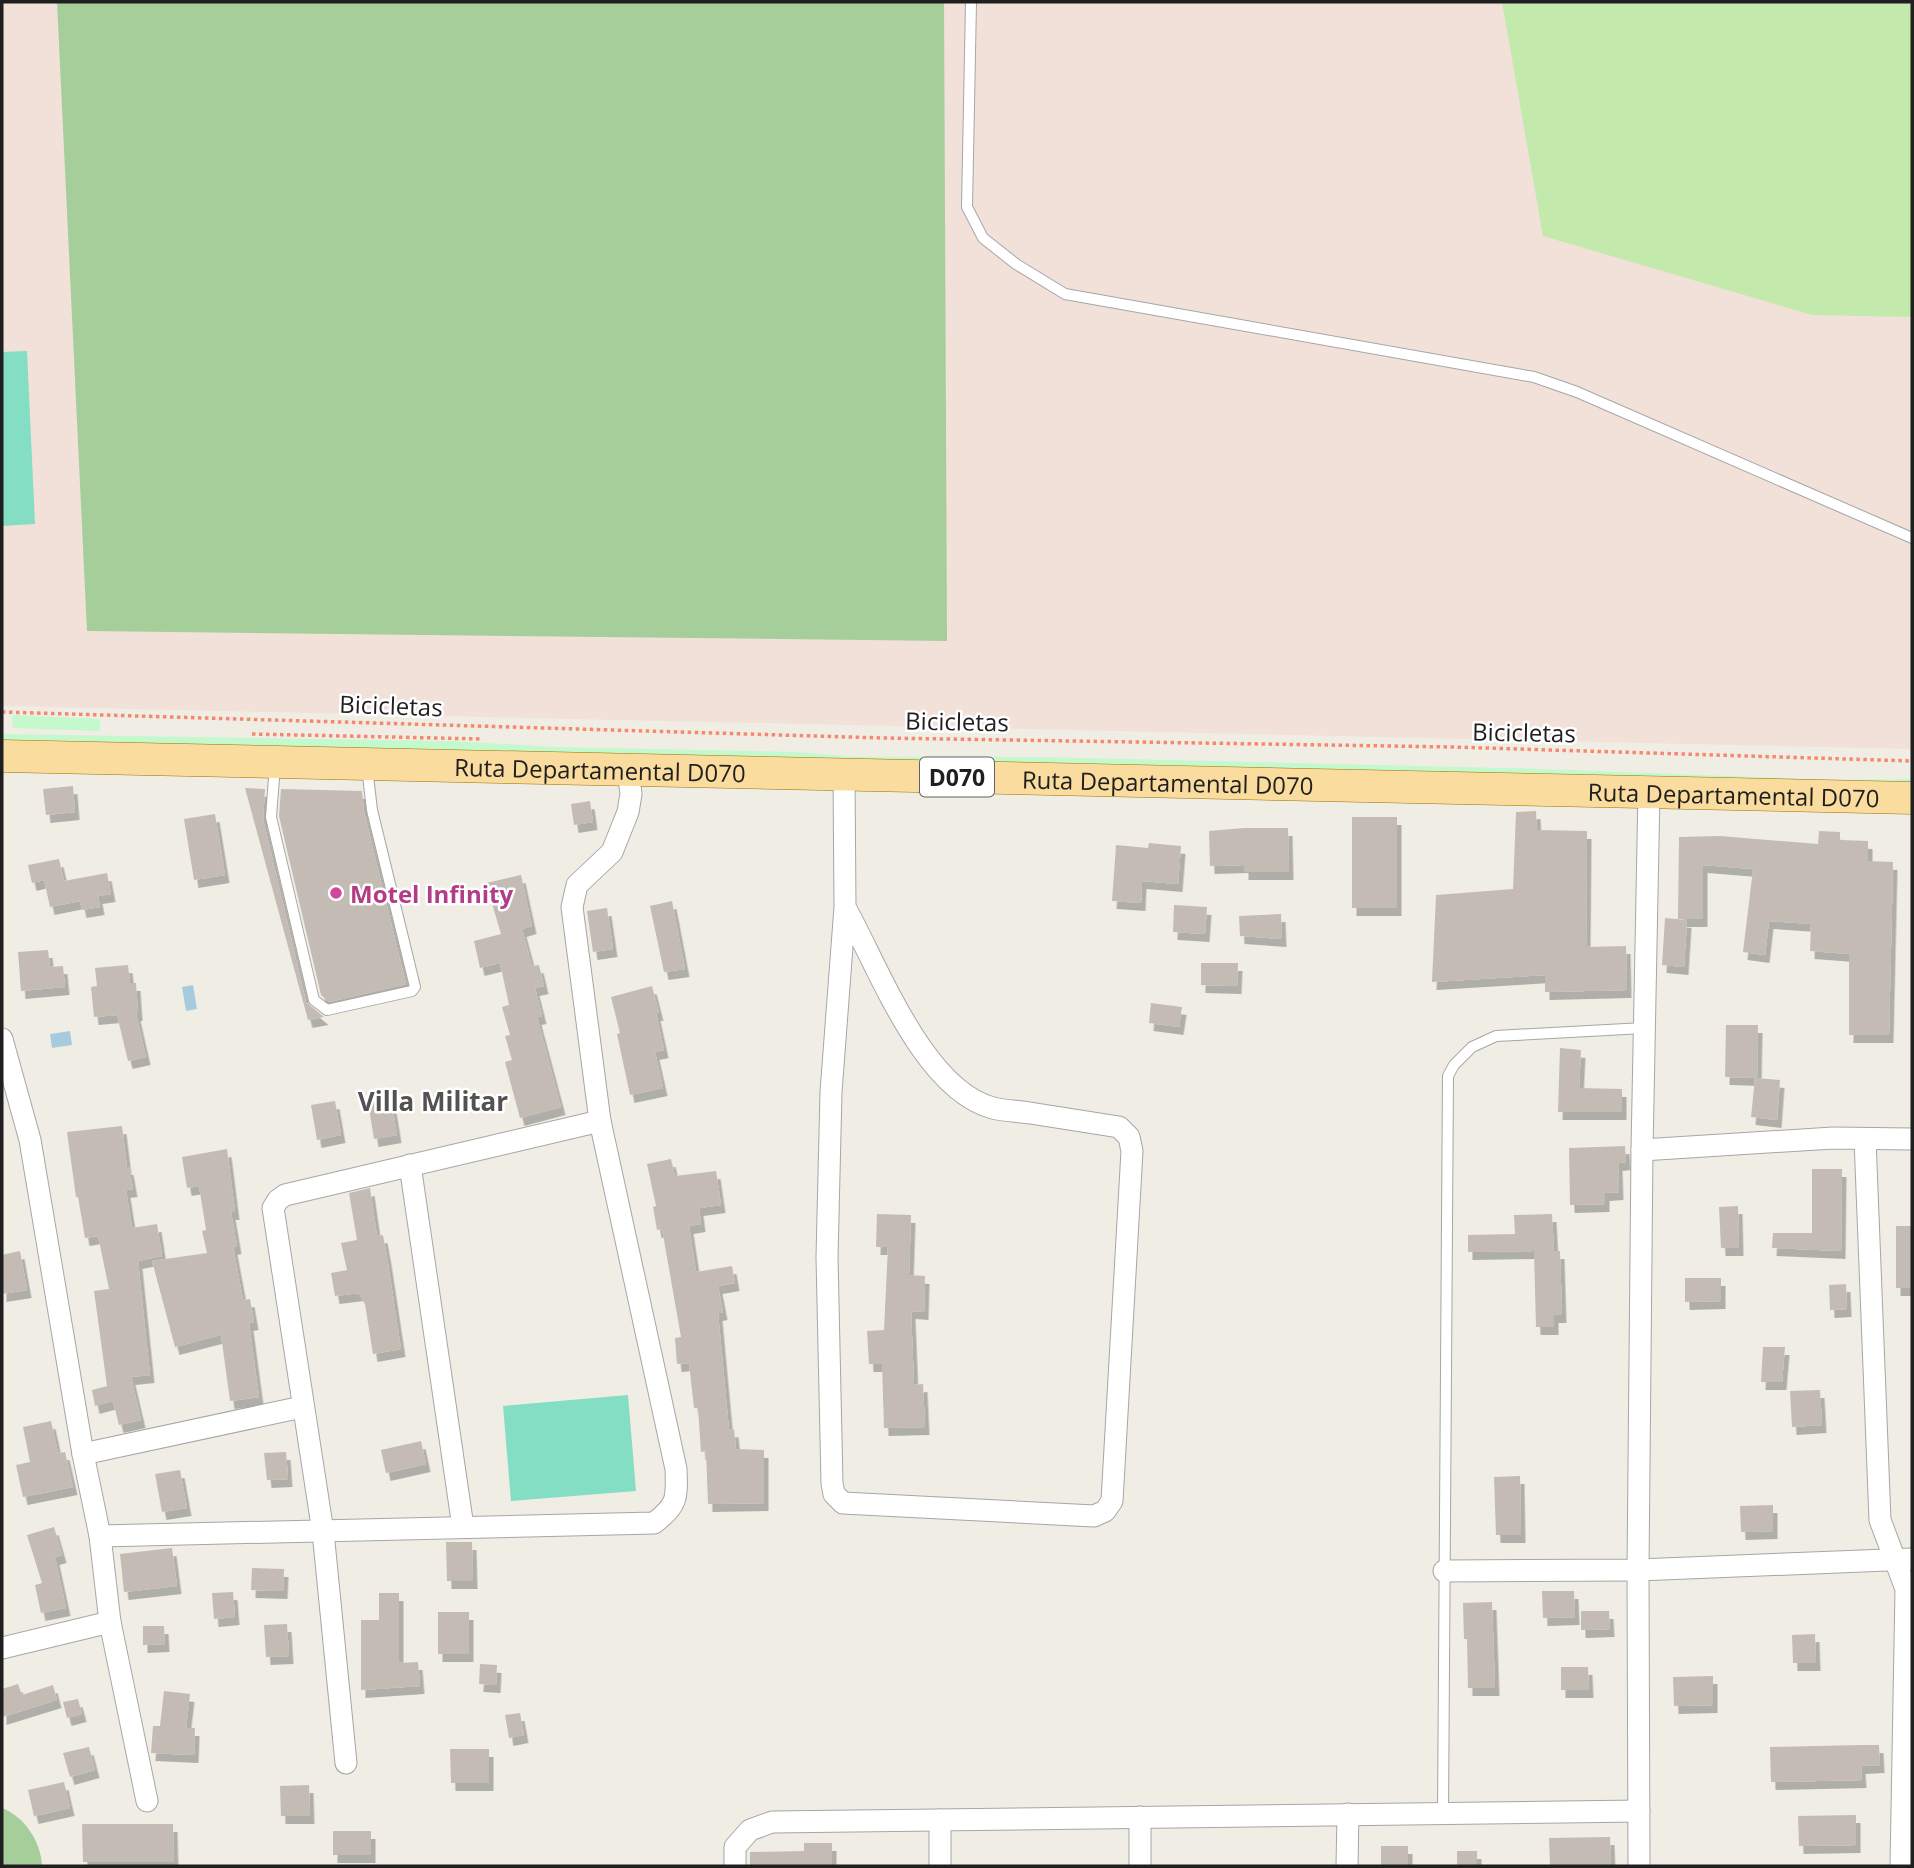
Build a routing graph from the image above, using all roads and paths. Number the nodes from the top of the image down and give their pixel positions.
1 (971, 2) edge
2 (1912, 538) edge
3 (2, 712) edge
4 (2, 756) edge
5 (1912, 761) edge
6 (275, 762) junction
7 (367, 764) junction
8 (628, 770) junction
9 (844, 775) junction
10 (1650, 792) junction
11 (1912, 798) edge
12 (845, 907) junction
13 (1644, 1028) junction
14 (2, 1040) edge
15 (600, 1121) junction
16 (1865, 1139) junction
17 (1912, 1139) edge
18 (1642, 1150) junction
19 (410, 1165) junction
20 (302, 1407) junction
21 (83, 1454) junction
22 (463, 1527) junction
23 (323, 1532) junction
24 (100, 1536) junction
25 (1903, 1559) edge
26 (1638, 1570) junction
27 (1444, 1571) junction
28 (110, 1622) junction
29 (2, 1648) edge
30 (346, 1763) dead end
31 (146, 1801) dead end
32 (1639, 1811) junction
33 (1443, 1813) junction
34 (1348, 1814) junction
35 (1140, 1817) junction
36 (940, 1820) junction
37 (735, 1866) edge
38 (940, 1866) edge
39 (1140, 1866) edge
40 (1347, 1866) edge
41 (1639, 1866) edge
42 (1901, 1866) edge

1 - 2 lane
3 - 5 path, Bicicletas
4 - 6 main road, Ruta Departamental D070 / D070
6 - 7 main road, Ruta Departamental D070 / D070
6 - 7 lane
7 - 8 main road, Ruta Departamental D070 / D070
8 - 9 main road, Ruta Departamental D070 / D070
8 - 15 street
9 - 10 main road, Ruta Departamental D070 / D070
9 - 12 street
10 - 11 main road, Ruta Departamental D070 / D070
10 - 13 street
12 - 12 street
13 - 18 street
13 - 27 lane
14 - 21 street
15 - 19 street
15 - 22 street
16 - 17 street
16 - 18 street
16 - 25 street
18 - 26 street
19 - 20 street
19 - 22 street
20 - 21 street
20 - 23 street
21 - 24 street
22 - 23 street
23 - 24 street
23 - 30 street
24 - 28 street
25 - 26 street
25 - 42 street
26 - 27 street
26 - 32 street
27 - 33 lane
28 - 29 street
28 - 31 street
32 - 33 street
32 - 41 street
33 - 34 street
34 - 35 street
34 - 40 street
35 - 36 street
35 - 39 street
36 - 37 street
36 - 38 street

